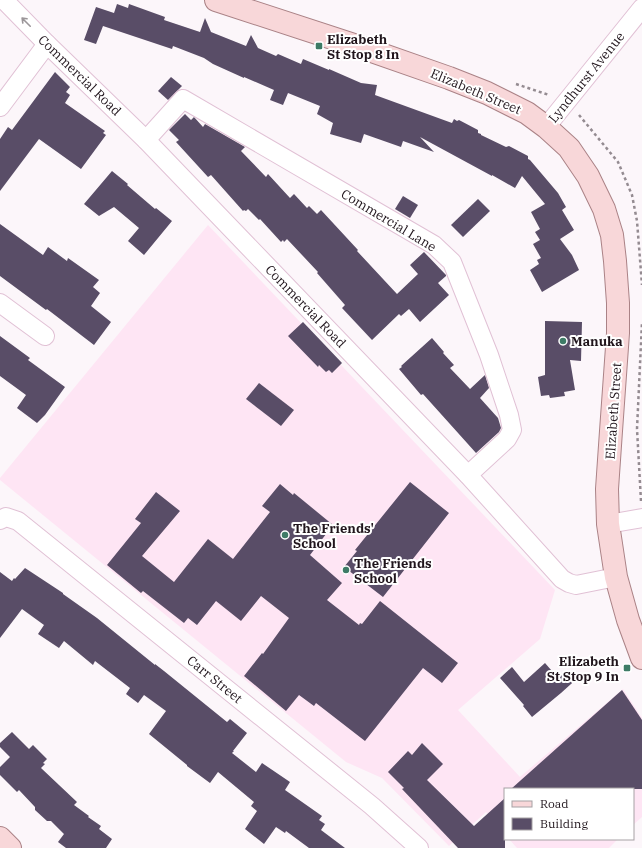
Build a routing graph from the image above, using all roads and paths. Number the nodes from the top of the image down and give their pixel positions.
1 (4, 0) edge
2 (229, 2) edge
3 (642, 8) edge
4 (47, 44) junction
5 (0, 107) edge
6 (546, 127) junction
7 (146, 140) junction
8 (0, 303) edge
9 (642, 322) edge
10 (45, 336) dead end
11 (468, 475) junction
12 (642, 510) edge
13 (3, 519) edge
14 (608, 524) junction
15 (616, 577) junction
16 (642, 658) edge
17 (0, 838) edge
18 (10, 848) edge
19 (419, 848) edge

4 -> 1 street, Commercial Road
2 - 6 main road, Elizabeth Street
3 - 6 street, Lyndhurst Avenue
4 - 5 street
4 - 7 street, Commercial Road
6 - 14 main road, Elizabeth Street
7 - 11 street, Commercial Road
7 - 11 street, Commercial Lane
8 - 10 street
9 - 12 path
11 - 15 street, Commercial Road
12 - 14 street
13 - 19 street, Carr Street
14 - 15 main road, Elizabeth Street
15 - 16 main road, Elizabeth Street
17 - 18 main road

